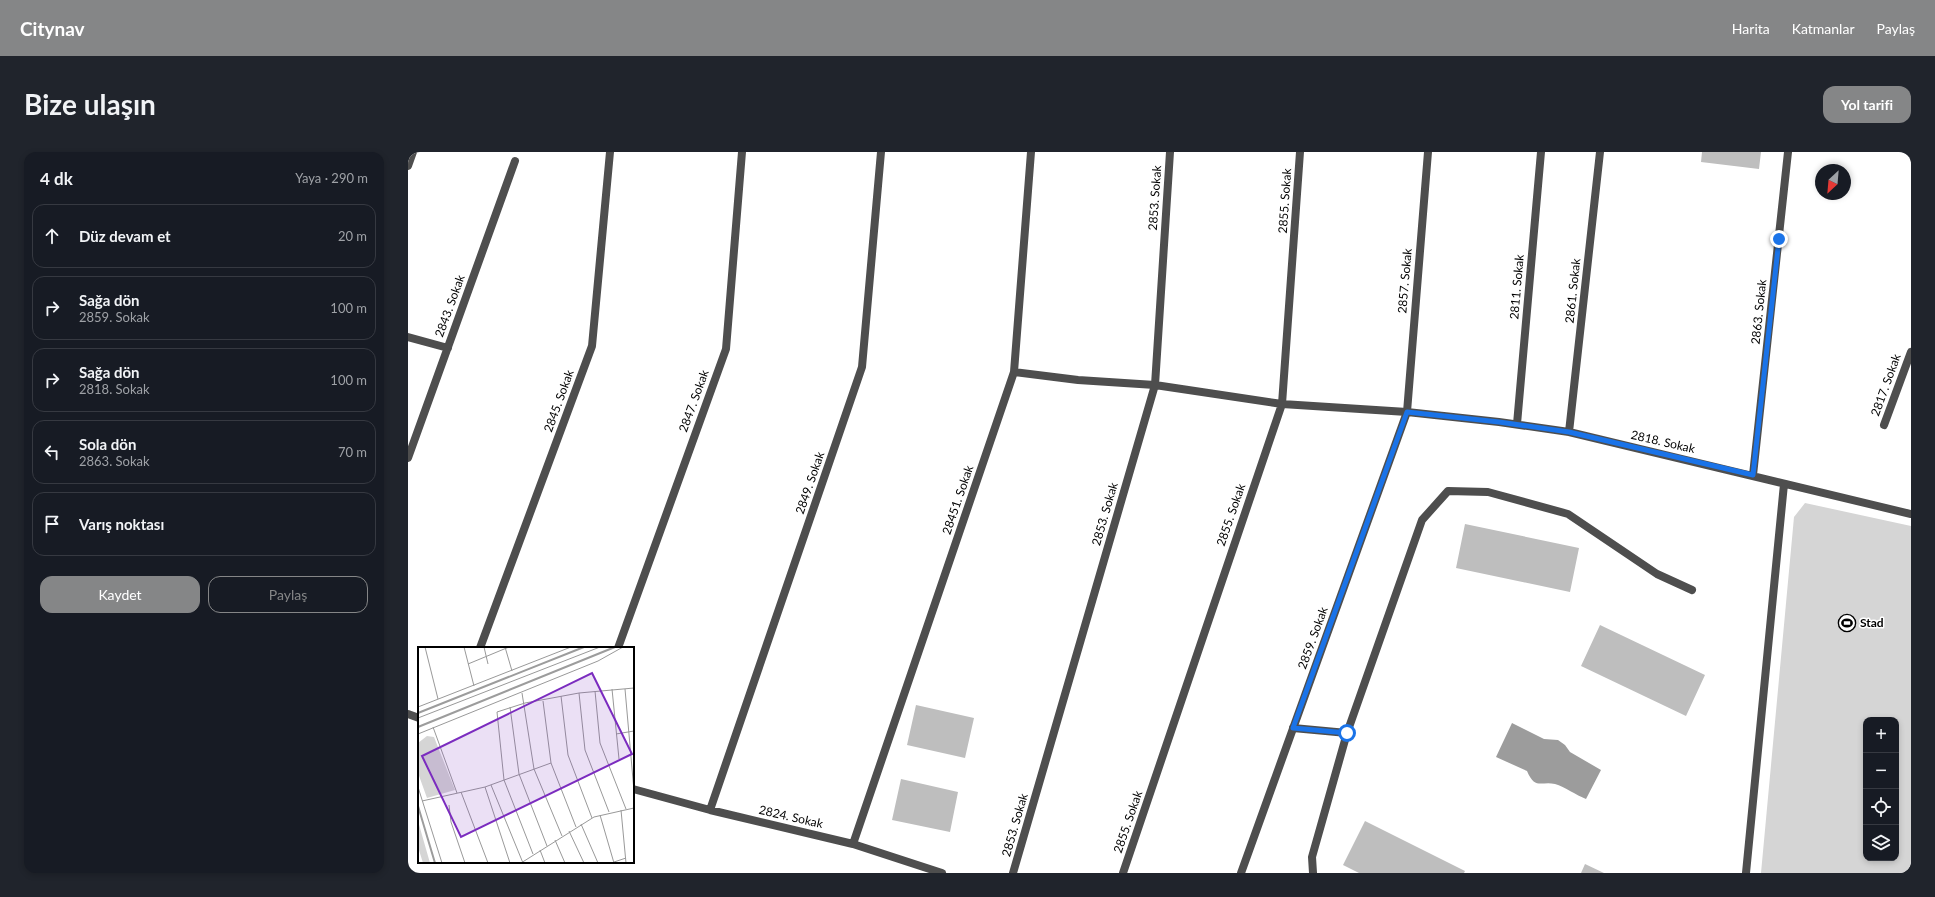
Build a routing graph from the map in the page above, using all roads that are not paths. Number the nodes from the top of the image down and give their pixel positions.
1 (413, 152) edge
2 (610, 152) edge
3 (742, 152) edge
4 (881, 152) edge
5 (1031, 152) edge
6 (1170, 152) edge
7 (1300, 152) edge
8 (1428, 152) edge
9 (1541, 152) edge
10 (1600, 152) edge
11 (1788, 152) edge
12 (515, 161) dead end
13 (408, 166) edge
14 (408, 337) edge
15 (448, 348) junction
16 (1911, 352) edge
17 (1014, 372) junction
18 (1155, 385) junction
19 (1282, 404) junction
20 (1407, 412) junction
21 (1518, 424) junction
22 (1884, 426) dead end
23 (1569, 432) junction
24 (408, 458) edge
25 (1753, 475) junction
26 (1784, 484) junction
27 (1911, 514) edge
28 (1692, 590) dead end
29 (480, 647) edge
30 (618, 647) edge
31 (408, 714) edge
32 (418, 718) edge
33 (1293, 728) junction
34 (1347, 733) junction
35 (634, 789) edge
36 (710, 810) junction
37 (853, 844) junction
38 (942, 873) edge
39 (1013, 873) edge
40 (1123, 873) edge
41 (1242, 873) edge
42 (1313, 873) edge
43 (1746, 873) edge

1 - 13 street
2 - 29 street, 2845. Sokak
3 - 30 street, 2847. Sokak
4 - 36 street, 2849. Sokak
5 - 17 street, 28451. Sokak
6 - 18 street, 2853. Sokak
7 - 19 street, 2855. Sokak
8 - 20 street, 2857. Sokak
9 - 21 street, 2811. Sokak
10 - 23 street, 2861. Sokak
11 - 25 street, 2863. Sokak
12 - 15 street, 2843. Sokak
14 - 15 street
15 - 24 street, 2843. Sokak
16 - 22 street, 2817. Sokak
17 - 18 street, 2818. Sokak
17 - 37 street, 28451. Sokak
18 - 19 street, 2818. Sokak
18 - 39 street, 2853. Sokak
19 - 20 street, 2818. Sokak
19 - 40 street, 2855. Sokak
20 - 21 street, 2818. Sokak
20 - 33 street, 2859. Sokak
21 - 23 street, 2818. Sokak
23 - 25 street, 2818. Sokak
25 - 26 street, 2818. Sokak
26 - 27 street, 2818. Sokak
26 - 43 street
28 - 34 street
31 - 32 street
33 - 34 street
33 - 41 street, 2859. Sokak
34 - 42 street
35 - 36 street, 2824. Sokak
36 - 37 street, 2824. Sokak
37 - 38 street, 2824. Sokak

